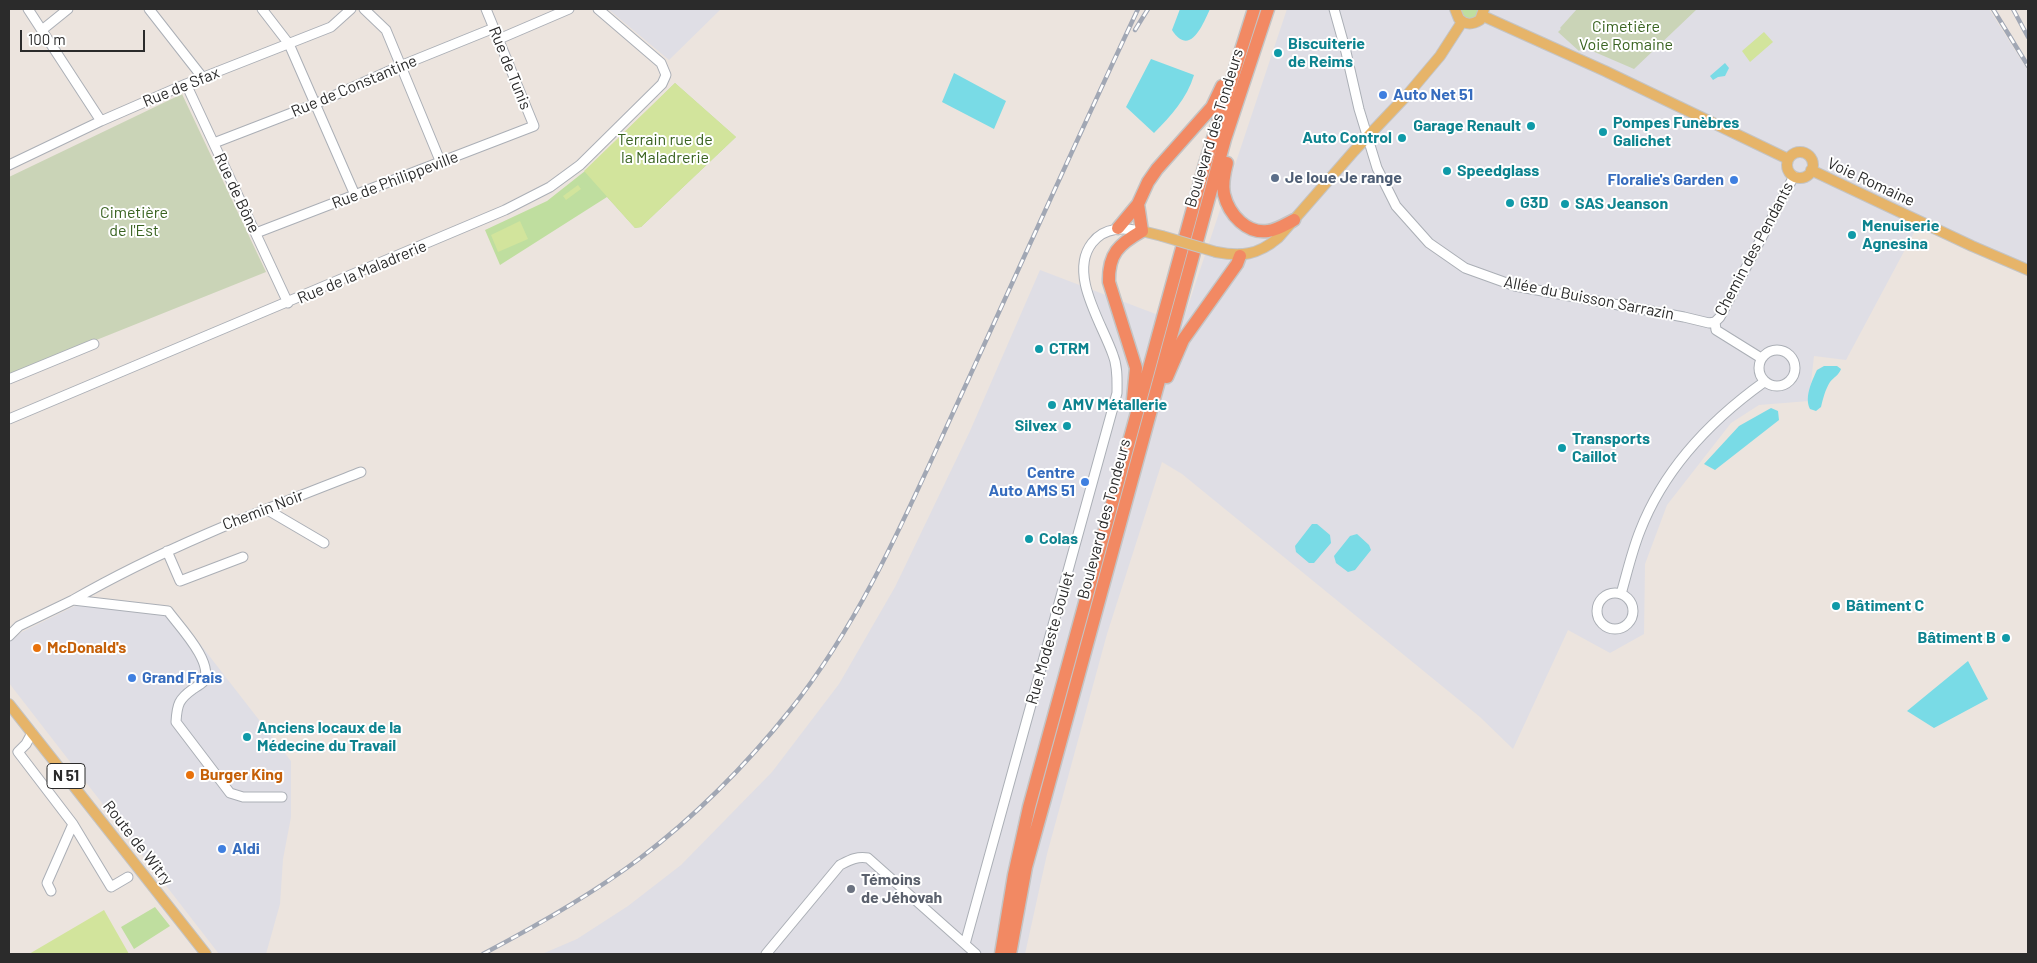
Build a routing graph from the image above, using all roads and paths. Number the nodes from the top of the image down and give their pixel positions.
1 (28, 9) edge
2 (68, 9) edge
3 (149, 9) edge
4 (262, 9) edge
5 (351, 9) edge
6 (364, 9) edge
7 (486, 9) edge
8 (570, 9) edge
9 (598, 9) edge
10 (1253, 9) edge
11 (1268, 9) edge
12 (1334, 9) edge
13 (1455, 9) edge
14 (1483, 12) edge
15 (1462, 22) junction
16 (494, 28) junction
17 (42, 30) junction
18 (499, 39) junction
19 (289, 44) junction
20 (1255, 48) junction
21 (400, 66) junction
22 (202, 78) junction
23 (186, 84) junction
24 (315, 104) junction
25 (101, 121) junction
26 (534, 126) joint
27 (1369, 136) junction
28 (214, 143) junction
29 (1788, 159) junction
30 (441, 163) junction
31 (9, 165) edge
32 (1812, 170) junction
33 (1794, 176) junction
34 (355, 195) junction
35 (1138, 204) junction
36 (1294, 220) junction
37 (1118, 228) junction
38 (1142, 231) junction
39 (256, 233) junction
40 (1240, 256) junction
41 (2028, 270) edge
42 (288, 303) junction
43 (1715, 322) junction
44 (94, 344) dead end
45 (1761, 358) junction
46 (9, 379) edge
47 (1764, 382) junction
48 (9, 419) edge
49 (361, 472) dead end
50 (1132, 481) junction
51 (266, 509) junction
52 (324, 543) dead end
53 (167, 551) junction
54 (243, 557) dead end
55 (1621, 594) junction
56 (73, 600) junction
57 (1080, 619) junction
58 (9, 636) edge
59 (9, 706) edge
60 (32, 733) junction
61 (282, 797) dead end
62 (73, 824) junction
63 (128, 876) dead end
64 (50, 891) dead end
65 (965, 944) junction
66 (206, 954) edge
67 (766, 954) edge
68 (976, 954) edge
69 (1001, 954) edge
70 (1010, 954) edge

1 - 17 street
2 - 17 street
3 - 22 street
4 - 19 street
5 - 19 street, Rue de Sfax
6 - 21 street
7 - 16 street, Rue de Tunis
8 - 18 street
9 - 42 street, Rue de la Maladrerie
10 - 35 highway
10 - 57 highway, Boulevard des Tondeurs
11 - 20 highway, Boulevard des Tondeurs
12 - 27 street, Allée du Buisson Sarrazin
13 - 15 main road
14 - 15 main road
14 - 29 main road
15 - 27 main road
16 - 18 street, Rue de Tunis
16 - 21 street, Rue de Constantine
17 - 25 street
18 - 26 street, Rue de Tunis
19 - 22 street, Rue de Sfax
19 - 24 street
20 - 36 highway
20 - 50 highway, Boulevard des Tondeurs
21 - 24 street, Rue de Constantine
21 - 30 street
22 - 23 street, Rue de Sfax
23 - 25 street, Rue de Sfax
23 - 28 street, Rue de Bône
24 - 28 street, Rue de Constantine
24 - 34 street
25 - 31 street, Rue de Sfax
26 - 30 street, Rue de Philippeville
27 - 36 main road
27 - 43 street, Allée du Buisson Sarrazin
28 - 39 street, Rue de Bône
29 - 32 main road
29 - 33 main road
30 - 34 street, Rue de Philippeville
32 - 33 main road
32 - 41 main road, Voie Romaine
33 - 43 street, Chemin des Pendants
34 - 39 street, Rue de Philippeville
35 - 37 highway
35 - 38 highway
36 - 40 main road
37 - 38 street
37 - 65 street, Rue Modeste Goulet
38 - 40 main road, bridge
38 - 57 highway
39 - 42 street, Rue de Bône
40 - 50 highway
42 - 48 street, Rue de la Maladrerie
43 - 45 street
44 - 46 street
45 - 47 street
45 - 47 street
47 - 55 street
49 - 51 street, Chemin Noir
50 - 70 highway, Boulevard des Tondeurs
51 - 52 street
51 - 53 street, Chemin Noir
53 - 54 street
53 - 56 street, Chemin Noir
55 - 55 street
56 - 58 street, Chemin Noir
56 - 61 street
57 - 69 highway, Boulevard des Tondeurs
59 - 60 main road, Route de Witry / N 51
60 - 62 street
60 - 66 main road, Route de Witry / N 51
62 - 63 street
62 - 64 street
65 - 67 street
65 - 68 street

